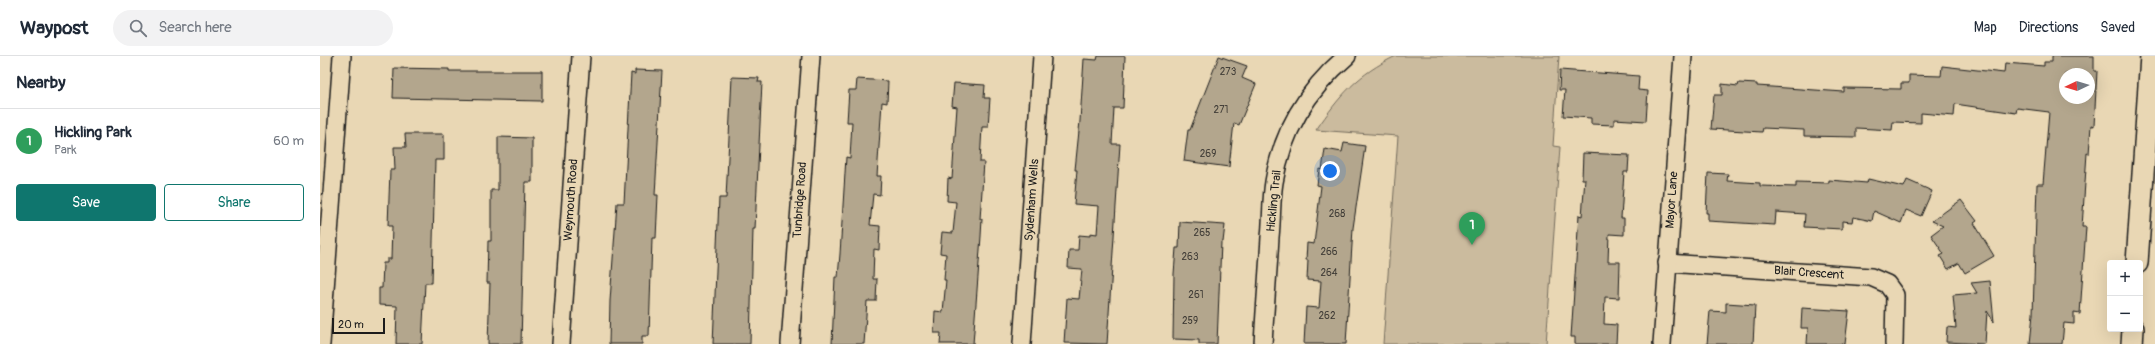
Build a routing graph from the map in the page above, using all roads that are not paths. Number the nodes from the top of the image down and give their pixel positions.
1 (342, 56) edge
2 (581, 56) edge
3 (811, 56) edge
4 (1042, 56) edge
5 (1347, 56) edge
6 (1683, 56) edge
7 (2151, 56) edge
8 (2137, 260) edge
9 (323, 263) edge
10 (1667, 263) junction
11 (2132, 332) edge
12 (321, 344) edge
13 (560, 344) edge
14 (790, 344) edge
15 (1022, 344) edge
16 (1263, 344) edge
17 (1662, 344) edge
18 (1894, 344) edge
19 (2132, 344) edge

1 - 9 street
2 - 13 street, Weymouth Road
3 - 14 street, Tunbridge Road
4 - 15 street, Sydenham Wells
5 - 16 street, Hickling Trail
6 - 10 street, Mayor Lane
7 - 8 street
9 - 12 street
10 - 17 street, Mayor Lane
10 - 18 street, Blair Crescent
11 - 19 street

